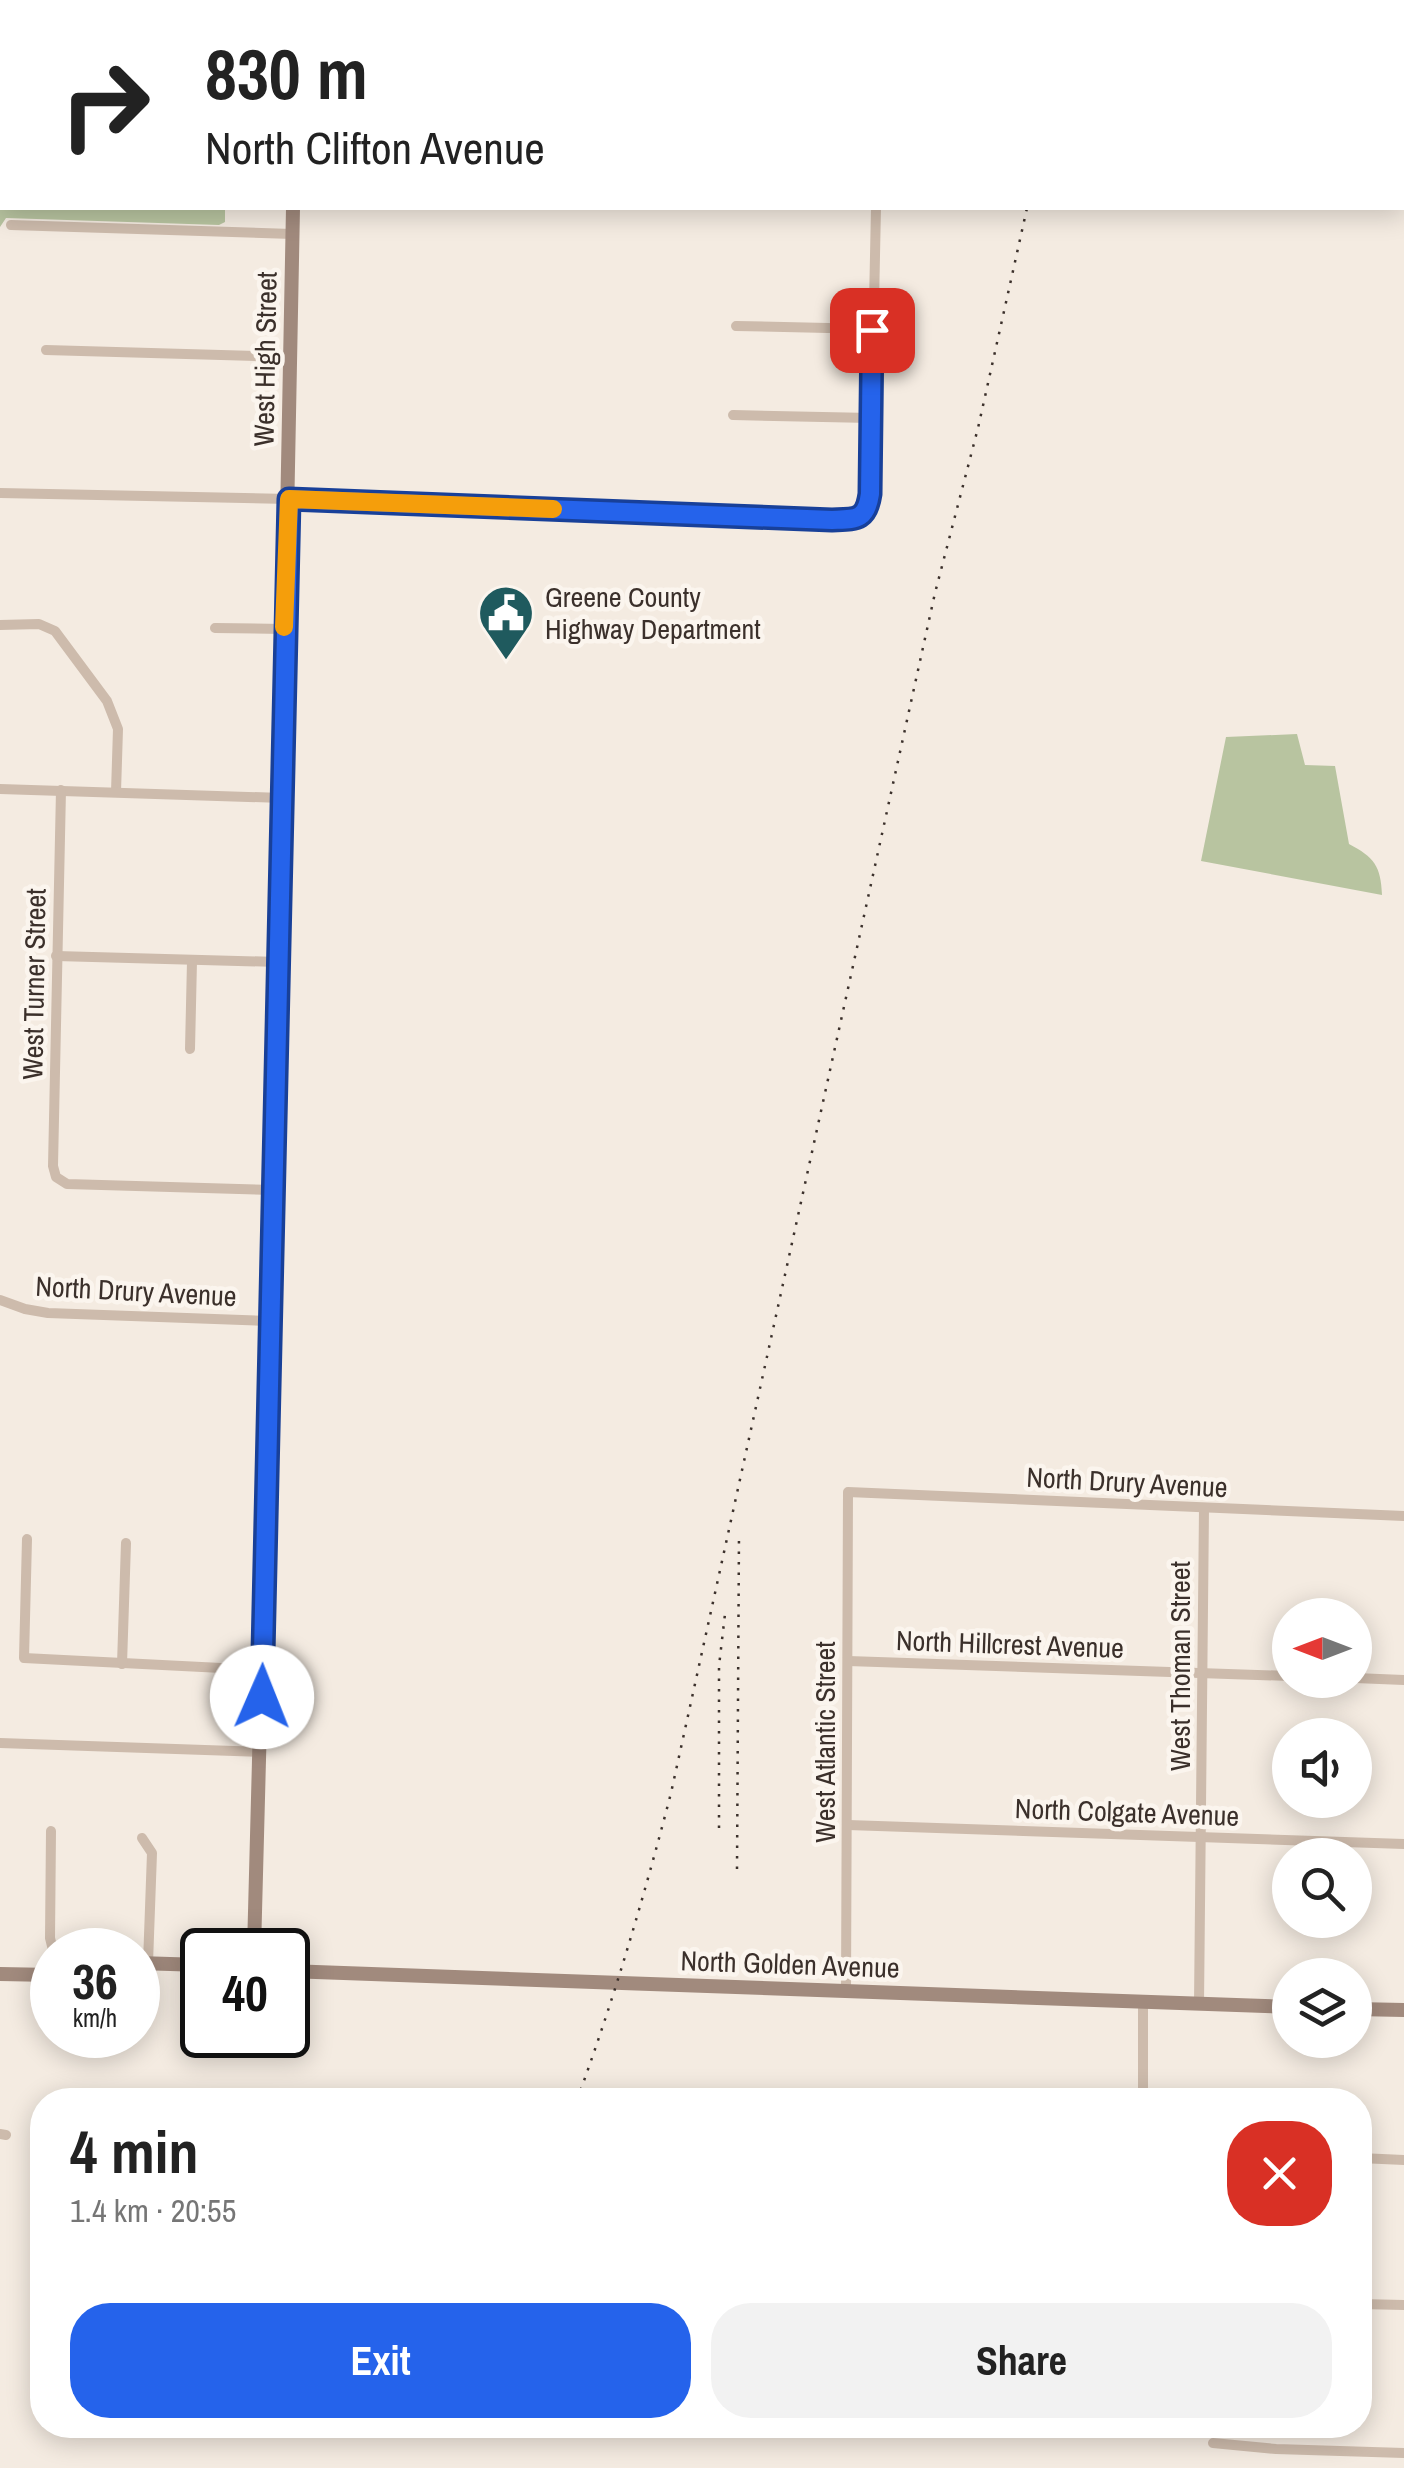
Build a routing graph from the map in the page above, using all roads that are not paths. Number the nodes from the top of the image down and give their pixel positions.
1 (293, 210) edge
2 (876, 210) edge
3 (12, 224) dead end
4 (292, 234) junction
5 (736, 326) dead end
6 (872, 330) junction
7 (46, 350) dead end
8 (290, 356) junction
9 (733, 415) dead end
10 (872, 418) junction
11 (0, 494) edge
12 (289, 499) junction
13 (0, 624) edge
14 (215, 628) dead end
15 (284, 629) junction
16 (0, 790) edge
17 (61, 790) junction
18 (116, 792) junction
19 (282, 798) junction
20 (56, 956) junction
21 (192, 961) junction
22 (278, 962) junction
23 (190, 1049) dead end
24 (274, 1190) junction
25 (0, 1300) edge
26 (270, 1321) junction
27 (848, 1492) joint
28 (1204, 1508) junction
29 (1404, 1516) edge
30 (27, 1539) dead end
31 (126, 1543) dead end
32 (848, 1661) junction
33 (122, 1664) junction
34 (262, 1670) junction
35 (1203, 1674) junction
36 (1272, 1676) edge
37 (1372, 1679) edge
38 (1404, 1680) edge
39 (0, 1743) edge
40 (260, 1752) junction
41 (848, 1824) junction
42 (51, 1831) dead end
43 (1202, 1837) junction
44 (142, 1838) dead end
45 (1404, 1844) edge
46 (50, 1928) edge
47 (146, 1928) edge
48 (255, 1928) edge
49 (310, 1972) edge
50 (0, 1974) edge
51 (30, 1975) edge
52 (846, 1991) junction
53 (1143, 2003) junction
54 (1200, 2004) junction
55 (1272, 2006) edge
56 (1372, 2009) edge
57 (1404, 2010) edge
58 (1142, 2088) edge
59 (1372, 2159) edge
60 (1404, 2160) edge
61 (1372, 2304) edge
62 (1404, 2305) edge
63 (1212, 2444) dead end
64 (1404, 2453) edge

1 - 4 street, West High Street
2 - 6 street
3 - 4 street
4 - 8 street, West High Street
5 - 6 street
6 - 10 street
7 - 8 street
8 - 12 street, West High Street
9 - 10 street
10 - 12 street
11 - 12 street
12 - 15 street, West High Street
13 - 18 street
14 - 15 street
15 - 19 street, West High Street
16 - 17 street
17 - 18 street
17 - 20 street, West Turner Street
18 - 19 street
19 - 22 street, West High Street
20 - 21 street
20 - 24 street, West Turner Street
21 - 22 street
21 - 23 street
22 - 24 street, West High Street
24 - 26 street, West High Street
25 - 26 street, North Drury Avenue
26 - 34 street, West High Street
27 - 28 street, North Drury Avenue
27 - 32 street, West Atlantic Street
28 - 29 street, North Drury Avenue
28 - 35 street, West Thoman Street
30 - 33 street
31 - 33 street
32 - 35 street, North Hillcrest Avenue
32 - 41 street, West Atlantic Street
33 - 34 street
34 - 40 street, West High Street
35 - 36 street, North Hillcrest Avenue
35 - 43 street, West Thoman Street
37 - 38 street
39 - 40 street
40 - 48 street, West High Street
41 - 43 street, North Colgate Avenue
41 - 52 street, West Atlantic Street
42 - 46 street
43 - 45 street, North Colgate Avenue
43 - 54 street, West Thoman Street
44 - 47 street
49 - 52 street, North Golden Avenue
50 - 51 street
52 - 53 street, North Golden Avenue
53 - 54 street, North Golden Avenue
53 - 58 street
54 - 55 street, North Golden Avenue
56 - 57 street
59 - 60 street
61 - 62 street
63 - 64 street

